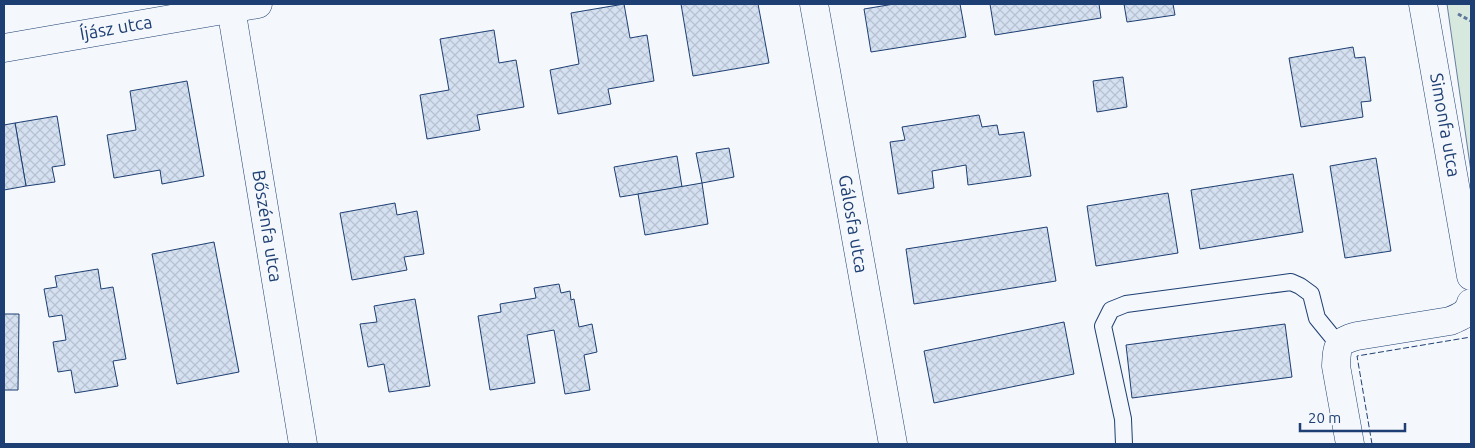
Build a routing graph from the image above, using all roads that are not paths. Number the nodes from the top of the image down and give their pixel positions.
1 (258, 4) edge
2 (814, 4) edge
3 (1423, 4) edge
4 (231, 8) junction
5 (4, 48) edge
6 (1471, 276) edge
7 (1471, 303) edge
8 (1339, 345) junction
9 (303, 444) edge
10 (892, 444) edge
11 (1124, 444) edge
12 (1350, 444) edge

1 - 4 street, Íjász utca
2 - 10 street, Gálosfa utca
3 - 6 street, Simonfa utca
4 - 5 street, Íjász utca
4 - 9 street, Bőszénfa utca
7 - 8 street
8 - 11 lane
8 - 12 street

